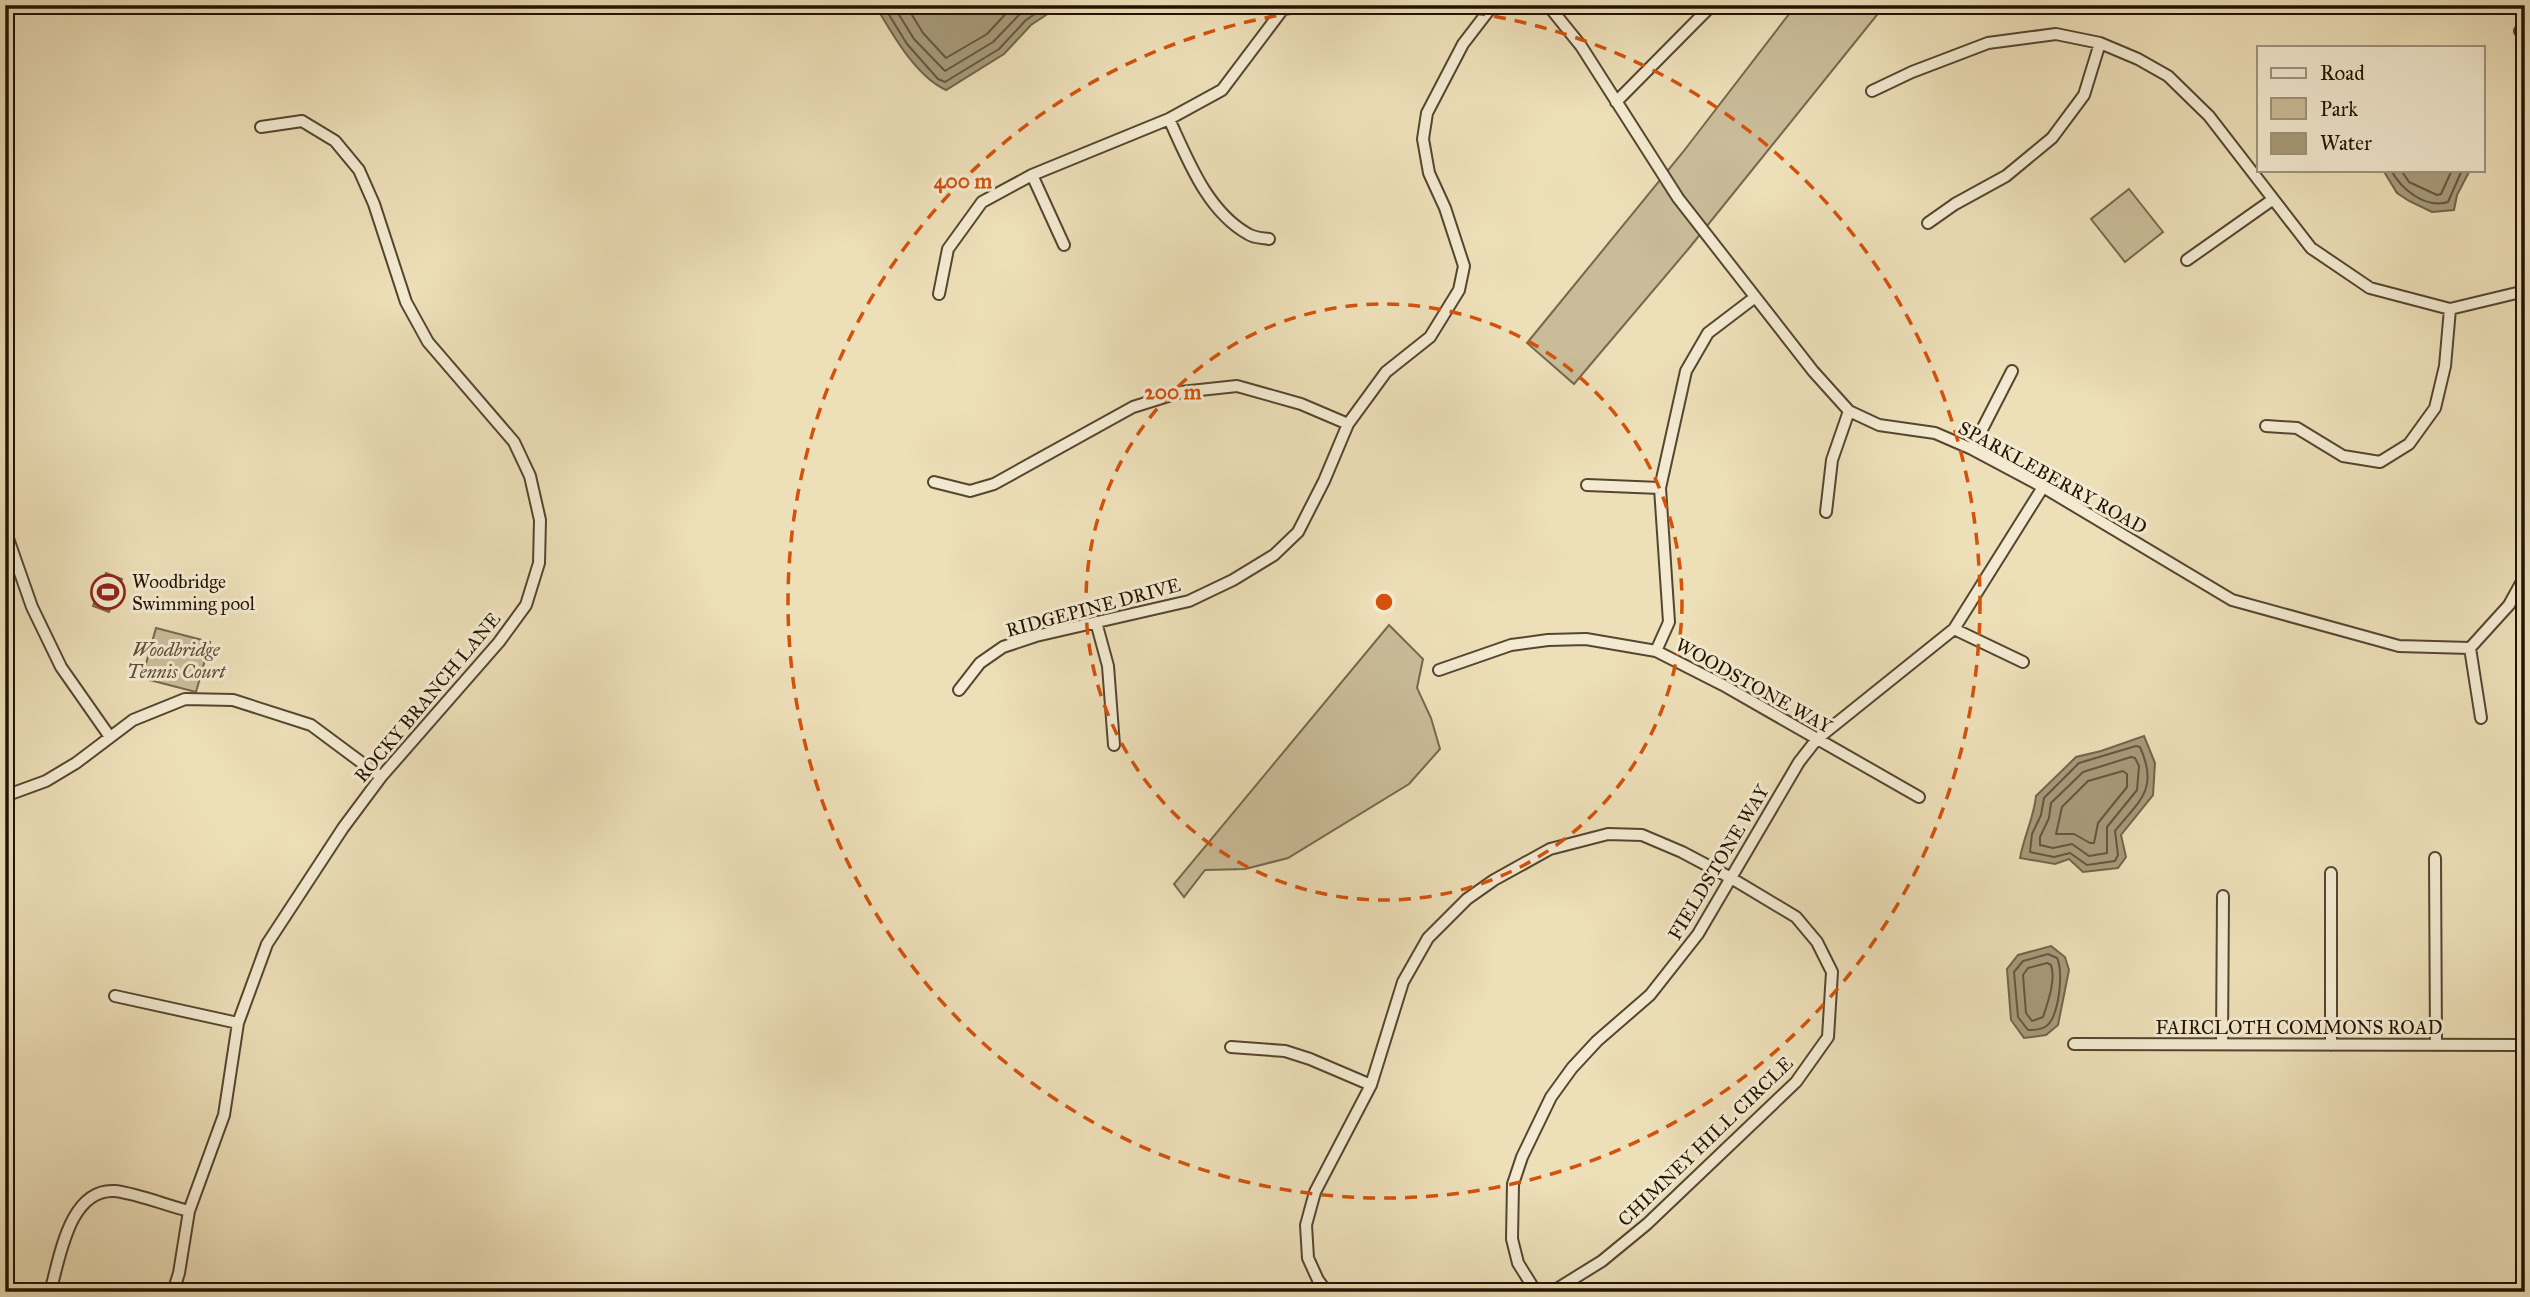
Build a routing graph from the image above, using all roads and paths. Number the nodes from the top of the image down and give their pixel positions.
1 (1286, 5) edge
2 (1493, 5) edge
3 (1548, 5) edge
4 (1712, 5) edge
5 (2100, 43) junction
6 (1872, 91) dead end
7 (1616, 102) junction
8 (1169, 119) junction
9 (261, 127) dead end
10 (1032, 175) junction
11 (2272, 200) junction
12 (1928, 223) dead end
13 (1269, 239) dead end
14 (1063, 245) dead end
15 (2187, 260) dead end
16 (2525, 291) edge
17 (939, 294) dead end
18 (1754, 298) junction
19 (2451, 309) junction
20 (2012, 371) dead end
21 (1849, 411) junction
22 (1348, 424) junction
23 (2266, 426) dead end
24 (1972, 449) junction
25 (934, 482) dead end
26 (1587, 485) dead end
27 (2043, 487) junction
28 (1660, 488) junction
29 (1826, 512) dead end
30 (5, 530) edge
31 (2525, 576) edge
32 (1096, 622) junction
33 (1954, 629) junction
34 (2470, 648) junction
35 (1656, 651) junction
36 (2023, 662) dead end
37 (1439, 670) dead end
38 (959, 690) dead end
39 (2481, 718) dead end
40 (110, 737) junction
41 (1817, 738) junction
42 (1114, 745) dead end
43 (381, 777) junction
44 (5, 796) edge
45 (1919, 797) dead end
46 (2435, 858) dead end
47 (2331, 873) dead end
48 (1731, 878) junction
49 (2223, 896) dead end
50 (115, 996) dead end
51 (239, 1023) junction
52 (2074, 1044) dead end
53 (2222, 1044) junction
54 (2331, 1045) junction
55 (2436, 1045) junction
56 (2525, 1045) edge
57 (1231, 1047) dead end
58 (1371, 1085) junction
59 (189, 1211) junction
60 (50, 1292) edge
61 (173, 1292) edge
62 (1327, 1292) edge
63 (1536, 1292) edge
64 (1552, 1292) edge

1 - 8 street
2 - 22 street, RIDGEPINE DRIVE
3 - 7 street, SPARKLEBERRY ROAD
4 - 7 street
5 - 6 street
5 - 11 street
5 - 12 street
7 - 18 street, SPARKLEBERRY ROAD
8 - 10 street
8 - 13 street
9 - 43 street, ROCKY BRANCH LANE
10 - 14 street
10 - 17 street
11 - 15 street
11 - 19 street
16 - 19 street
18 - 21 street, SPARKLEBERRY ROAD
18 - 28 street
19 - 23 street
20 - 24 street
21 - 24 street, SPARKLEBERRY ROAD
21 - 29 street
22 - 25 street
22 - 32 street, RIDGEPINE DRIVE
24 - 27 street, SPARKLEBERRY ROAD
26 - 28 street
27 - 33 street, FIELDSTONE WAY
27 - 34 street, SPARKLEBERRY ROAD
28 - 35 street
30 - 40 street
31 - 34 street
32 - 38 street, RIDGEPINE DRIVE
32 - 42 street
33 - 36 street
33 - 41 street, FIELDSTONE WAY
34 - 39 street
35 - 37 street, WOODSTONE WAY
35 - 41 street, WOODSTONE WAY
40 - 43 street
40 - 44 street
41 - 45 street, WOODSTONE WAY
41 - 48 street, FIELDSTONE WAY
43 - 51 street, ROCKY BRANCH LANE
46 - 55 street
47 - 54 street
48 - 58 street, CHIMNEY HILL CIRCLE
48 - 63 street, FIELDSTONE WAY
48 - 64 street, CHIMNEY HILL CIRCLE
49 - 53 street
50 - 51 street
51 - 59 street, ROCKY BRANCH LANE
52 - 53 street, FAIRCLOTH COMMONS ROAD
53 - 54 street, FAIRCLOTH COMMONS ROAD
54 - 55 street, FAIRCLOTH COMMONS ROAD
55 - 56 street, FAIRCLOTH COMMONS ROAD
57 - 58 street
58 - 62 street, CHIMNEY HILL CIRCLE
59 - 60 street
59 - 61 street, ROCKY BRANCH LANE

